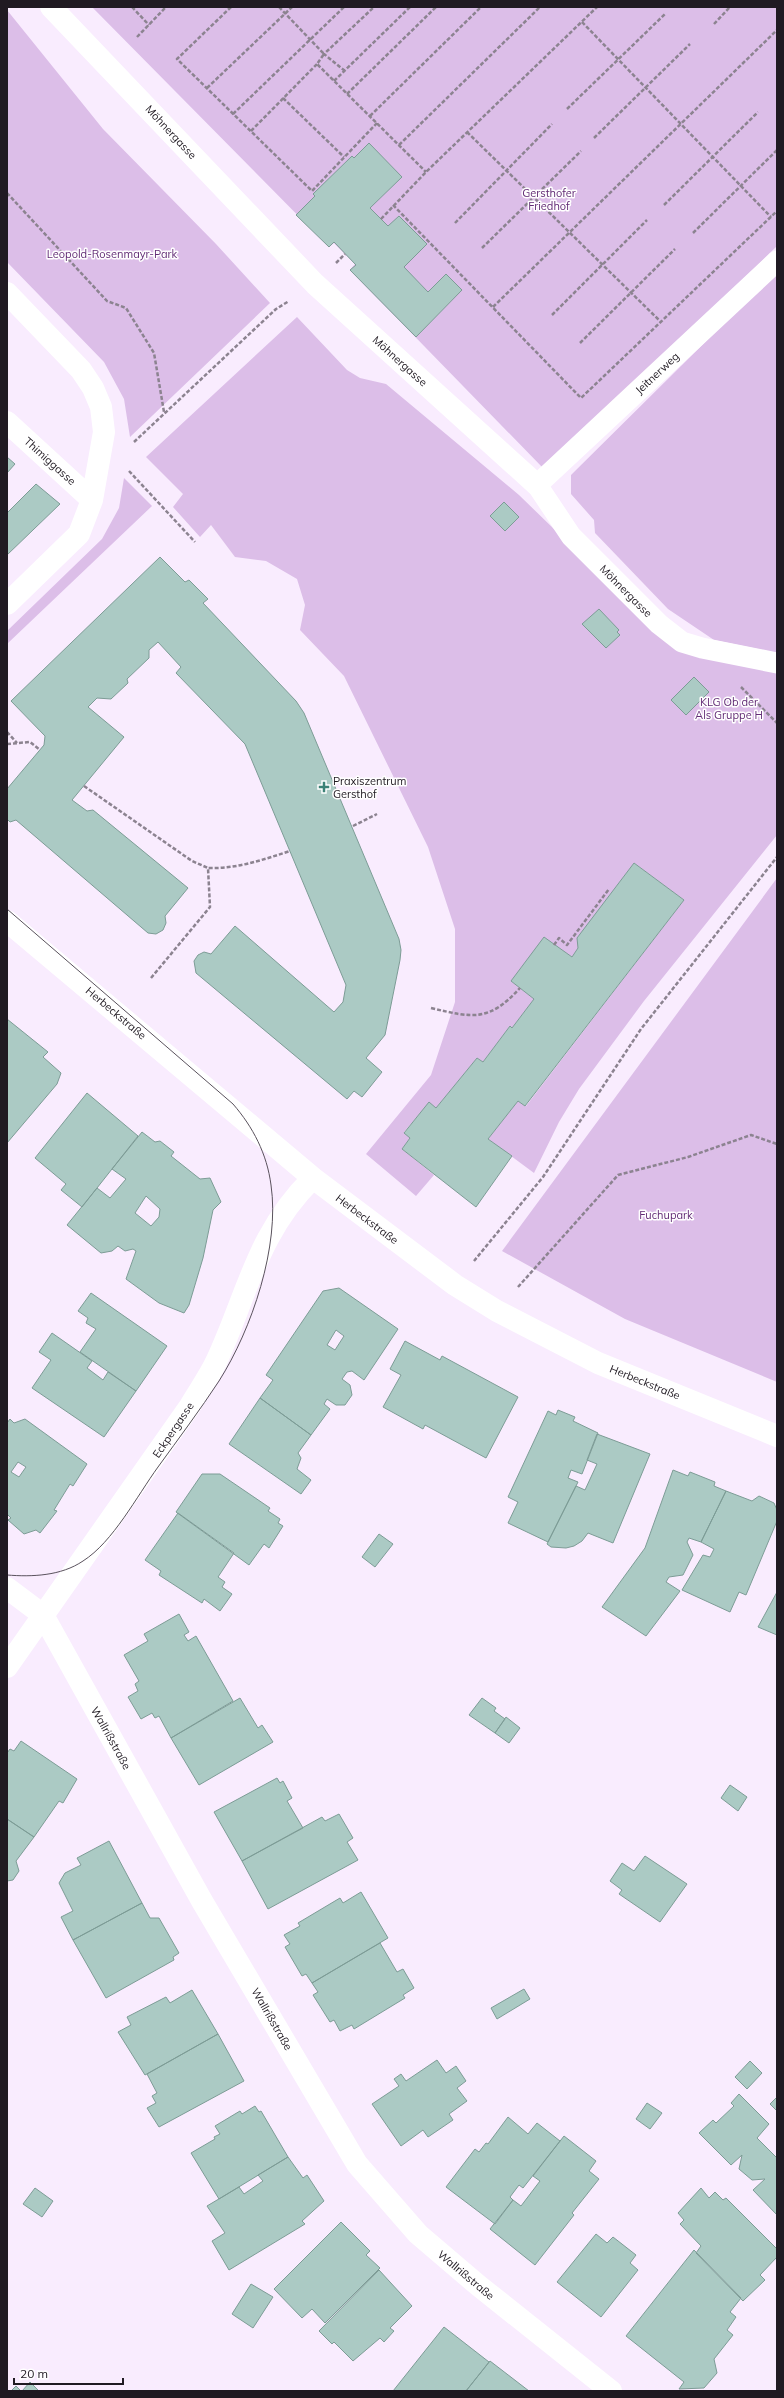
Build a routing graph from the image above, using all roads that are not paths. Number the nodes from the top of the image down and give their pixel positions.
1 (51, 7) edge
2 (777, 261) edge
3 (7, 293) edge
4 (7, 422) edge
5 (537, 485) junction
6 (92, 500) junction
7 (7, 604) edge
8 (777, 663) edge
9 (7, 921) edge
10 (313, 1178) junction
11 (777, 1436) edge
12 (7, 1588) edge
13 (43, 1615) junction
14 (7, 1667) edge
15 (611, 2391) edge

1 - 5 street, Möhnergasse
2 - 5 lane, Jeitnerweg
3 - 6 street
4 - 6 street, Thimiggasse
5 - 8 lane, Möhnergasse
6 - 7 street
9 - 10 street, Herbeckstraße
10 - 11 street, Herbeckstraße
10 - 13 street, Eckpergasse
12 - 13 street, Wallrißstraße
13 - 14 street, Eckpergasse
13 - 15 street, Wallrißstraße

